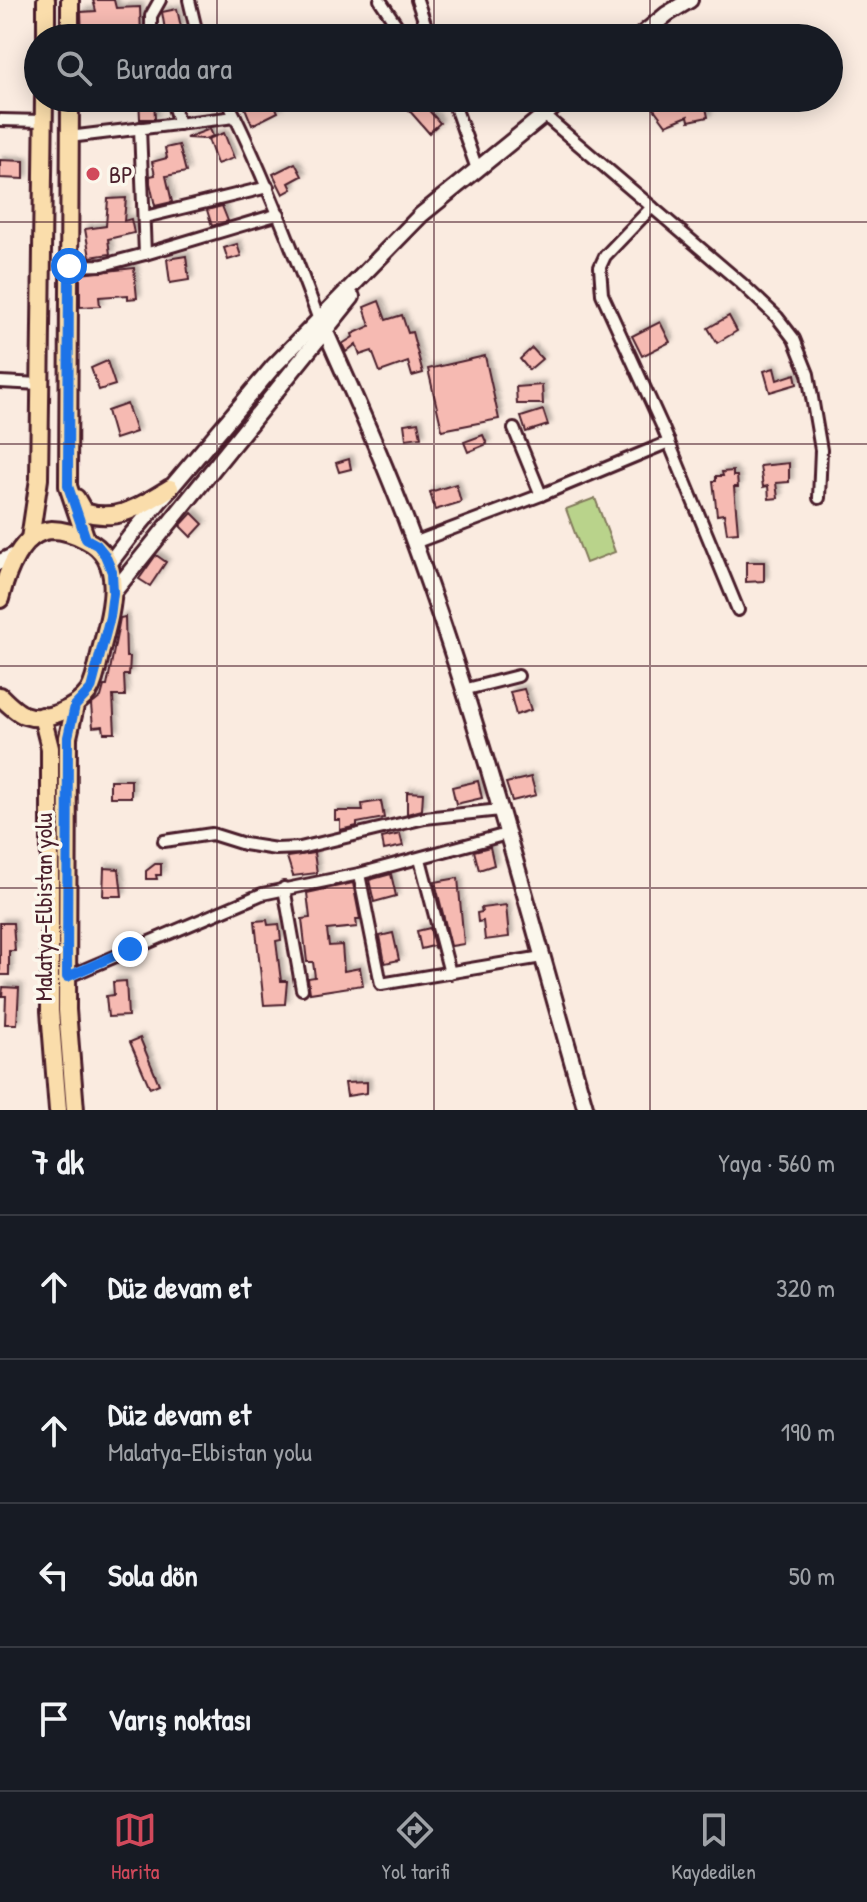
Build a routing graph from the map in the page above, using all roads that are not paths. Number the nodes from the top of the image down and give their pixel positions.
1 (46, 0) edge
2 (70, 0) edge
3 (160, 0) edge
4 (189, 0) edge
5 (380, 0) edge
6 (417, 0) edge
7 (690, 0) edge
8 (46, 24) edge
9 (70, 24) edge
10 (151, 24) edge
11 (195, 24) edge
12 (396, 24) edge
13 (425, 24) edge
14 (655, 24) edge
15 (44, 112) edge
16 (70, 112) edge
17 (175, 112) edge
18 (233, 112) edge
19 (453, 112) edge
20 (457, 112) edge
21 (548, 112) edge
22 (544, 115) junction
23 (235, 117) junction
24 (0, 120) edge
25 (44, 121) junction
26 (179, 124) junction
27 (461, 124) junction
28 (140, 128) junction
29 (69, 137) junction
30 (477, 169) junction
31 (268, 187) junction
32 (652, 207) junction
33 (279, 214) junction
34 (145, 217) junction
35 (145, 254) junction
36 (69, 266) junction
37 (322, 325) junction
38 (0, 382) edge
39 (40, 384) junction
40 (514, 429) dead end
41 (669, 442) junction
42 (68, 486) junction
43 (170, 488) junction
44 (541, 495) junction
45 (819, 498) dead end
46 (30, 539) junction
47 (86, 539) junction
48 (414, 543) junction
49 (19, 553) junction
50 (0, 562) edge
51 (109, 564) junction
52 (113, 593) junction
53 (0, 599) edge
54 (738, 610) dead end
55 (518, 676) dead end
56 (463, 690) junction
57 (0, 696) edge
58 (75, 706) junction
59 (18, 711) junction
60 (0, 716) edge
61 (42, 716) junction
62 (500, 810) junction
63 (507, 834) junction
64 (164, 841) dead end
65 (420, 859) junction
66 (359, 874) junction
67 (284, 888) junction
68 (542, 957) junction
69 (450, 973) junction
70 (67, 977) junction
71 (302, 989) dead end
72 (58, 1110) edge
73 (75, 1110) edge
74 (586, 1110) edge

1 - 8 main road
2 - 9 main road
3 - 10 street
4 - 11 street
5 - 12 street
6 - 13 street
7 - 14 main road
15 - 25 main road
16 - 29 main road
17 - 26 street
18 - 23 street
19 - 27 street
20 - 27 street
21 - 22 main road
22 - 30 main road
22 - 32 street
23 - 26 street
23 - 31 street
24 - 25 street
25 - 39 main road
26 - 28 street
27 - 30 street
28 - 29 street
28 - 34 street
29 - 36 main road
30 - 37 main road
31 - 33 street
31 - 34 street
32 - 41 street
32 - 45 street
33 - 35 street
33 - 37 street
34 - 35 street
35 - 36 street
36 - 42 main road
37 - 43 main road
37 - 48 main road
37 - 52 main road
38 - 39 street
39 - 46 main road
40 - 44 street
41 - 44 street
41 - 54 street
42 - 43 main road
42 - 47 main road
43 - 51 main road
44 - 48 street
46 - 47 main road
46 - 49 main road
47 - 51 main road
48 - 56 main road
49 - 50 main road
49 - 53 main road
51 - 52 main road
52 - 58 main road
55 - 56 street
56 - 62 main road
57 - 59 main road
58 - 61 main road
58 - 70 main road, Malatya-Elbistan yolu
59 - 60 main road
59 - 61 main road
61 - 72 main road, Malatya-Elbistan yolu
62 - 63 main road
62 - 64 street
63 - 65 street
63 - 68 main road
65 - 66 street
65 - 69 street
66 - 67 street
66 - 69 street
67 - 70 street
67 - 71 street
68 - 69 street
68 - 74 main road
70 - 73 main road, Malatya-Elbistan yolu

